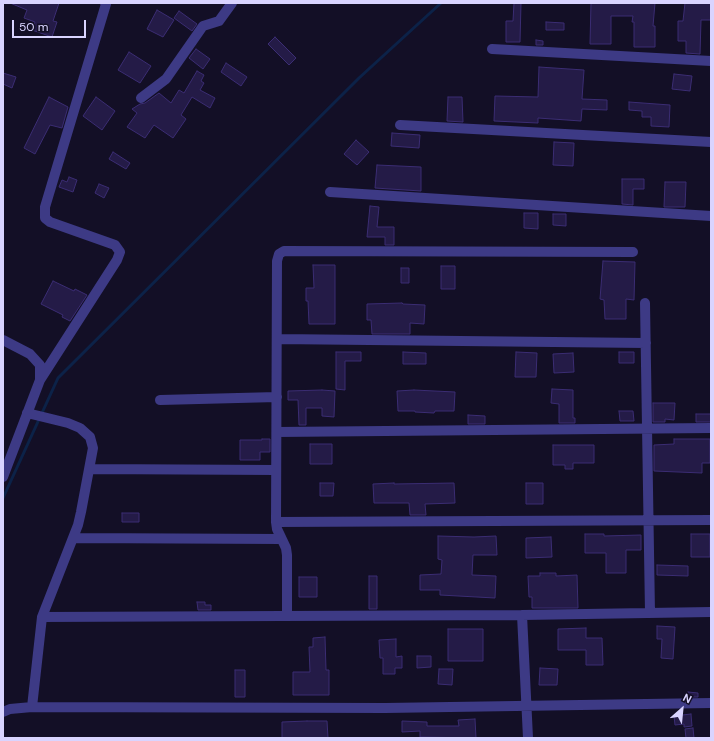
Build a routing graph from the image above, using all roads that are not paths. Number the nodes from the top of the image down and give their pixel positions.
1 (105, 3) edge
2 (232, 3) edge
3 (492, 49) dead end
4 (711, 61) edge
5 (141, 98) dead end
6 (400, 125) dead end
7 (711, 142) edge
8 (330, 192) dead end
9 (711, 216) edge
10 (633, 252) dead end
11 (645, 303) dead end
12 (277, 339) junction
13 (3, 340) edge
14 (646, 343) junction
15 (40, 380) junction
16 (277, 397) junction
17 (160, 400) dead end
18 (27, 413) junction
19 (711, 428) edge
20 (647, 429) junction
21 (277, 432) junction
22 (89, 469) junction
23 (276, 470) junction
24 (3, 478) edge
25 (648, 520) junction
26 (711, 520) edge
27 (276, 522) junction
28 (73, 538) junction
29 (281, 539) junction
30 (711, 612) edge
31 (650, 613) junction
32 (522, 615) junction
33 (287, 616) junction
34 (42, 617) junction
35 (711, 703) edge
36 (527, 705) junction
37 (32, 707) junction
38 (3, 712) edge
39 (528, 738) edge

1 - 15 street
2 - 5 street
3 - 4 street
6 - 7 street
8 - 9 street
10 - 12 street
11 - 14 street
12 - 14 street
12 - 16 street
13 - 15 street
14 - 20 street
15 - 18 street
16 - 17 street
16 - 21 street
18 - 22 street
18 - 24 street
19 - 20 street
20 - 21 street
20 - 25 street
21 - 23 street
22 - 23 street
22 - 28 street
23 - 27 street
25 - 26 street
25 - 27 street
25 - 31 street
27 - 29 street
28 - 29 street
28 - 34 street
29 - 33 street
30 - 31 street
31 - 32 street
32 - 33 street
32 - 36 street
33 - 34 street
34 - 37 street
35 - 36 street
36 - 37 street
36 - 39 street
37 - 38 street

